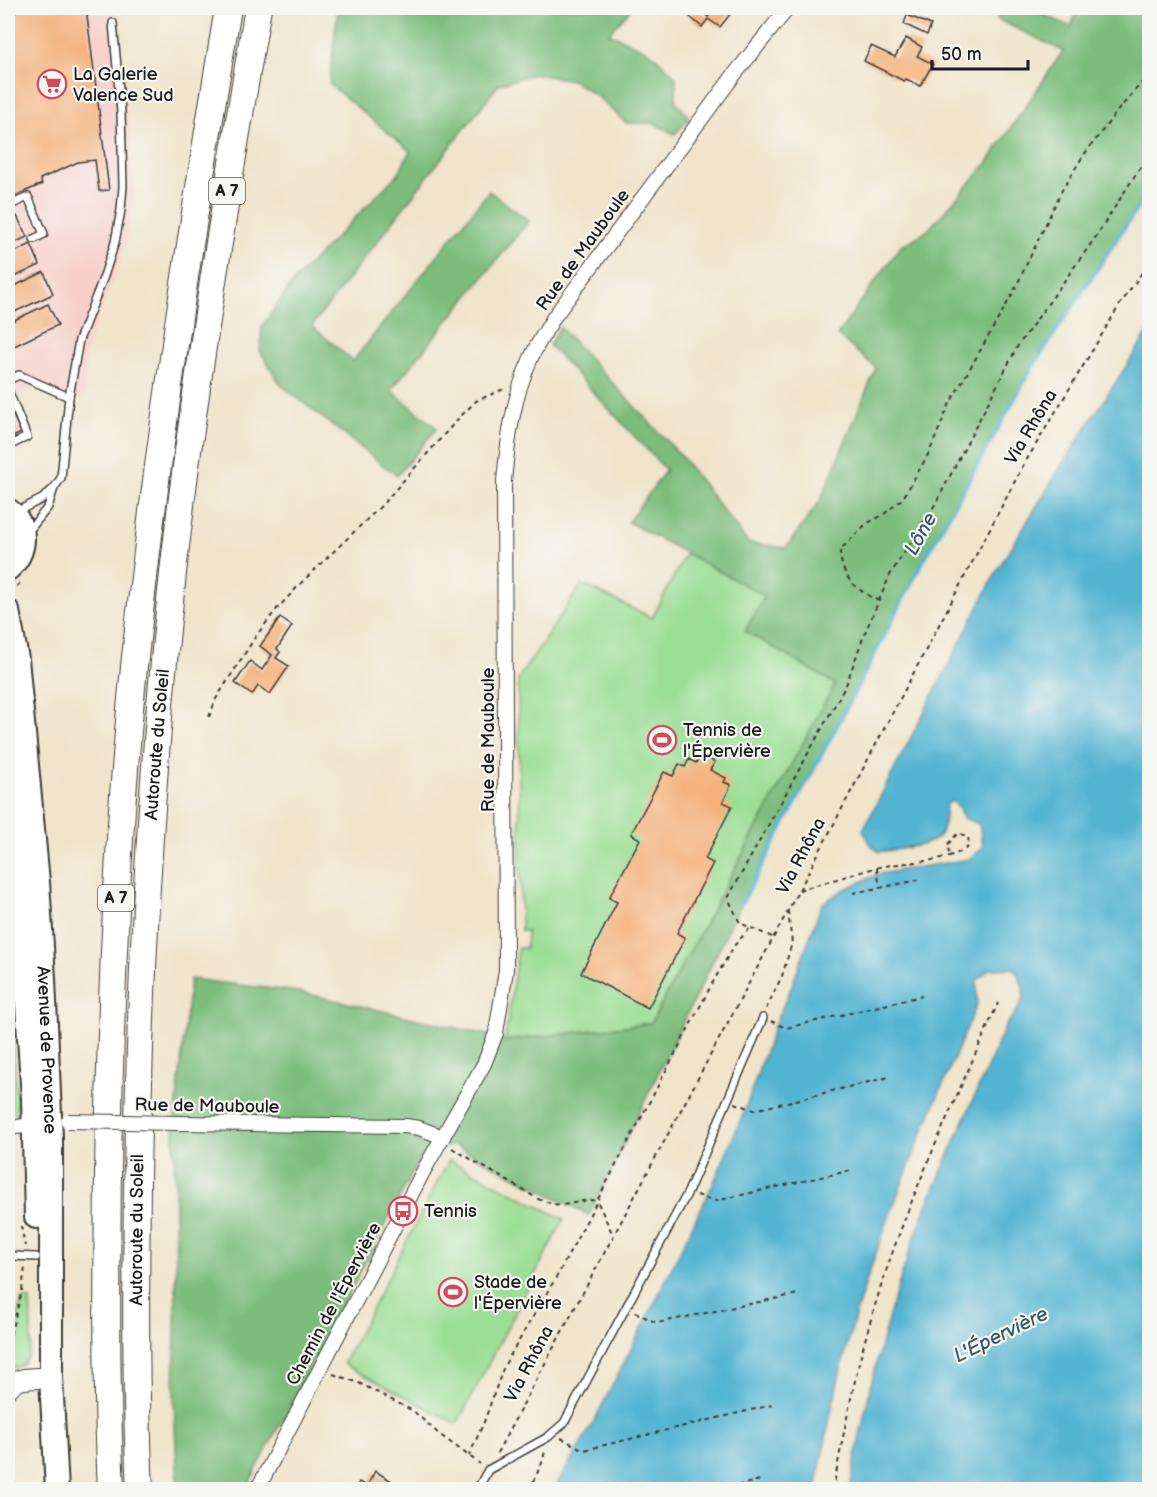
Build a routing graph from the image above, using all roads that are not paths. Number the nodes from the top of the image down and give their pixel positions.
1 (228, 8) edge
2 (258, 8) edge
3 (788, 8) edge
4 (113, 23) dead end
5 (8, 206) edge
6 (34, 239) dead end
7 (8, 380) edge
8 (8, 390) edge
9 (69, 397) junction
10 (8, 446) edge
11 (54, 488) junction
12 (10, 512) edge
13 (23, 537) junction
14 (8, 571) edge
15 (8, 611) edge
16 (8, 752) edge
17 (763, 1018) road end
18 (51, 1123) junction
19 (8, 1128) edge
20 (446, 1142) junction
21 (8, 1250) edge
22 (30, 1257) junction
23 (44, 1378) junction
24 (10, 1385) edge
25 (44, 1490) edge
26 (57, 1490) edge
27 (111, 1490) edge
28 (140, 1490) edge
29 (257, 1490) edge
30 (477, 1490) edge

1 - 27 highway, Autoroute du Soleil / A 7
2 - 28 highway, Autoroute du Soleil / A 7
3 - 20 street, Rue de Mauboule
4 - 9 lane
5 - 6 lane
7 - 9 lane
8 - 10 lane
9 - 11 lane
11 - 12 lane
11 - 13 lane
12 - 13 main road
13 - 14 main road
15 - 18 main road, Avenue de Provence
16 - 18 main road, Avenue de Provence
17 - 30 lane
18 - 19 street, Rue de Mauboule
18 - 20 street, Rue de Mauboule, bridge
18 - 22 main road, Avenue de Provence
18 - 23 main road, Avenue de Provence
20 - 29 street, Chemin de l'Épervière
21 - 22 lane
22 - 23 main road, Avenue de Provence
23 - 24 street
23 - 25 main road, Avenue de Provence
23 - 26 main road, Avenue de Provence

